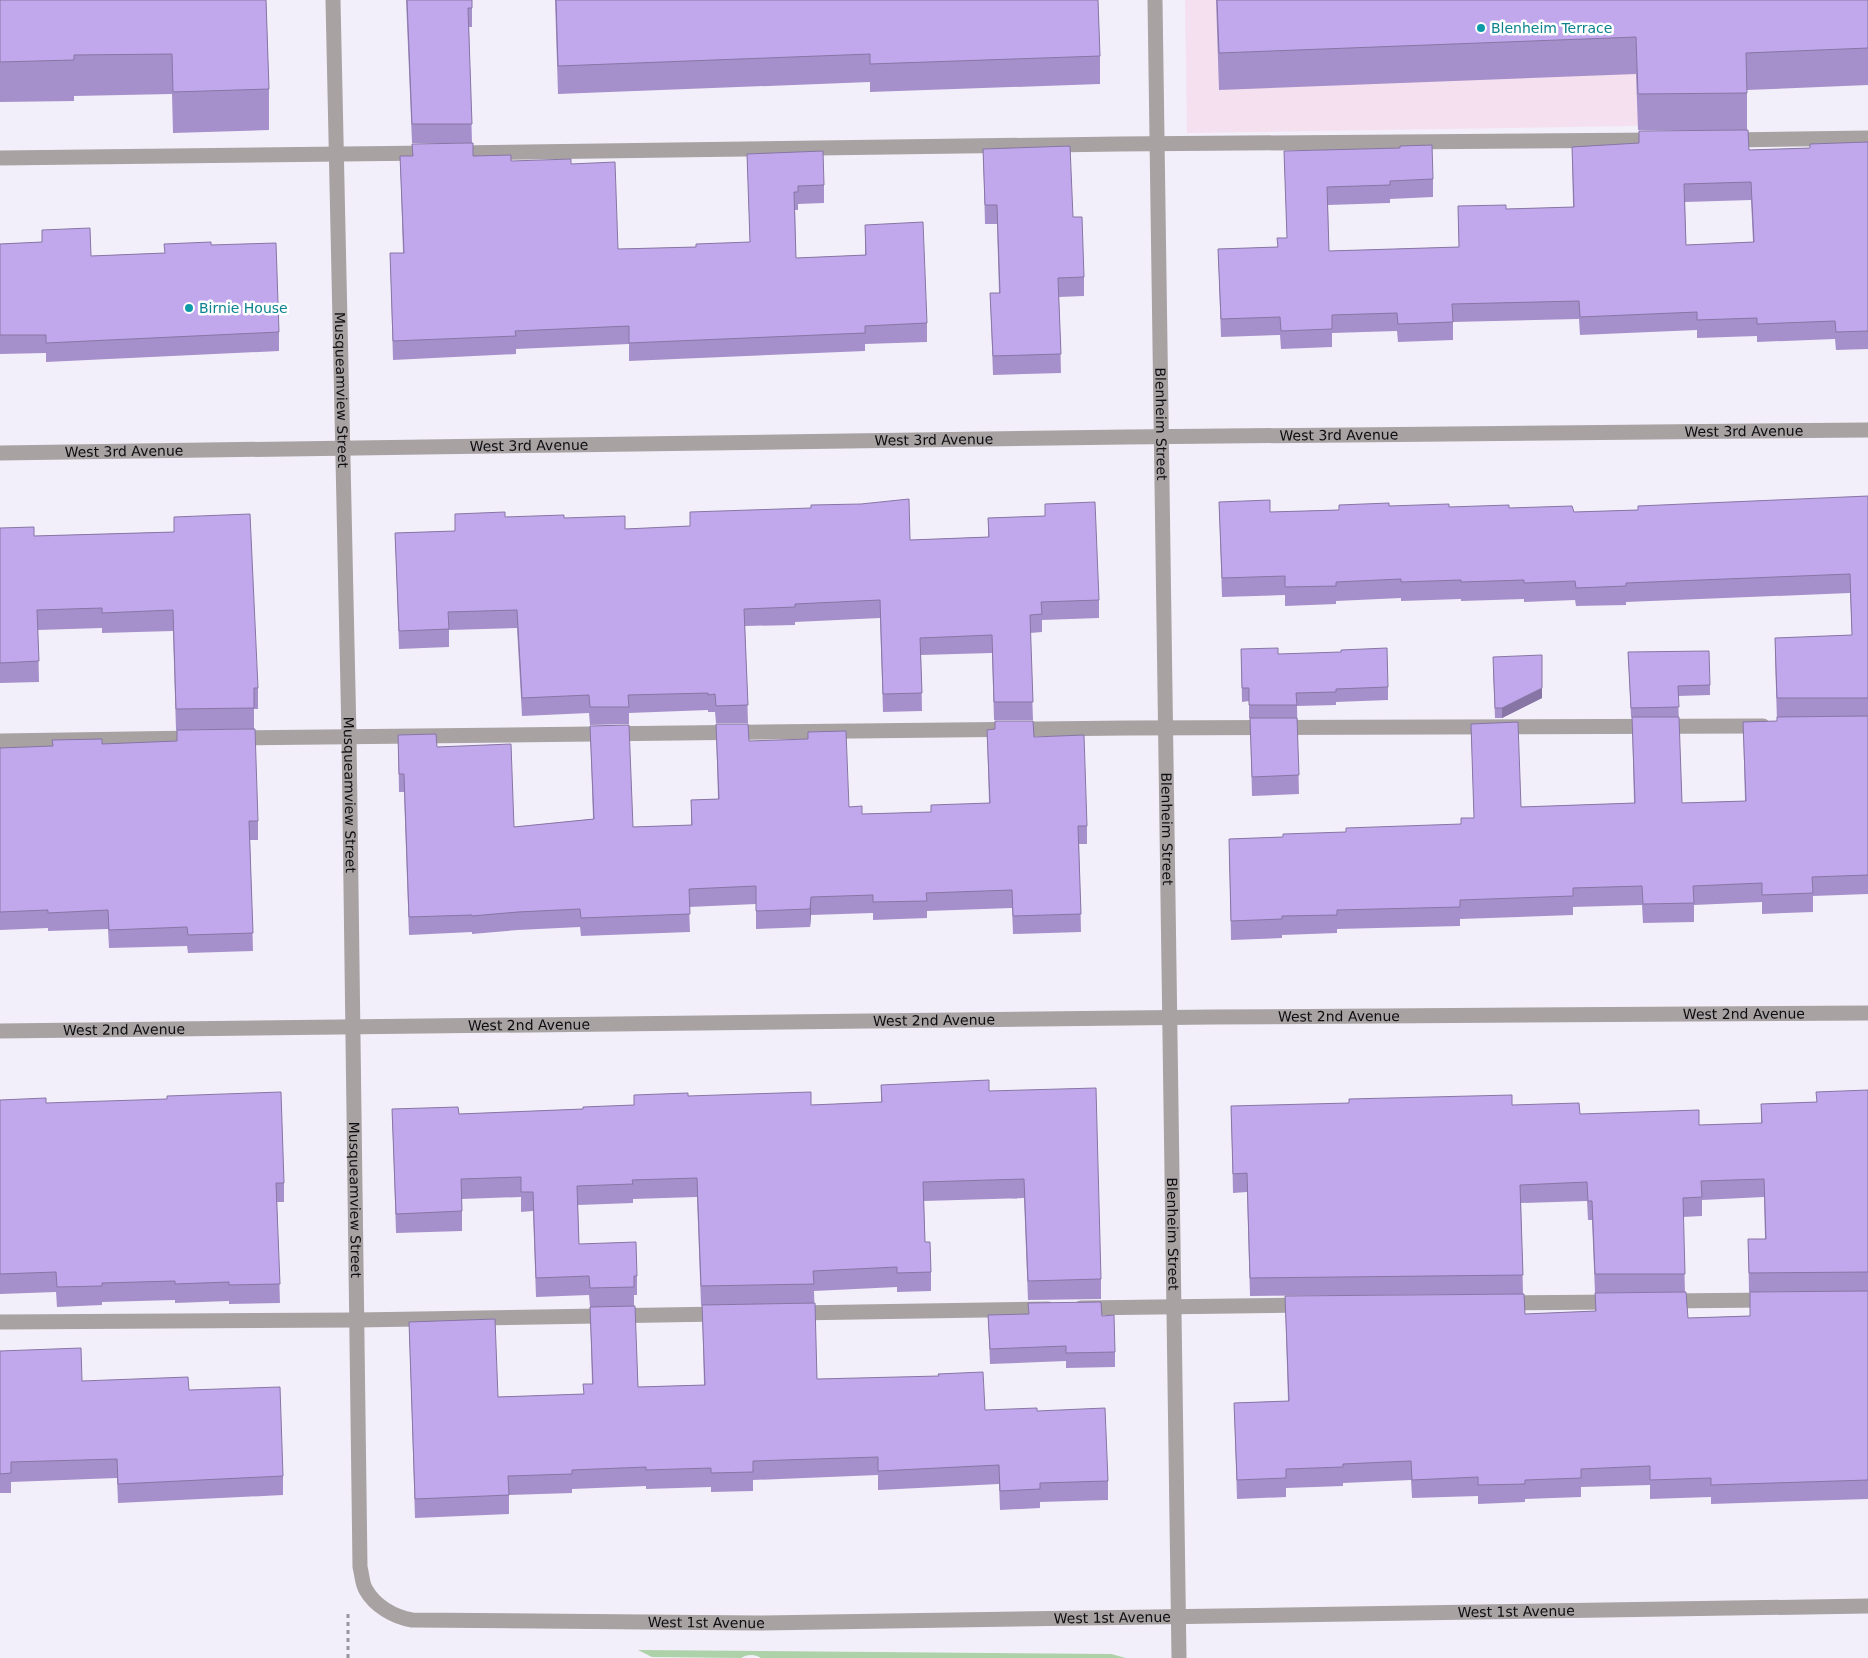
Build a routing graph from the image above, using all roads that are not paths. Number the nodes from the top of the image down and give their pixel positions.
1 (333, 0) edge
2 (1155, 0) edge
3 (1868, 138) edge
4 (1670, 140) edge
5 (1719, 140) edge
6 (1157, 144) junction
7 (337, 155) junction
8 (0, 158) edge
9 (1868, 430) edge
10 (1161, 437) junction
11 (343, 447) junction
12 (0, 453) edge
13 (1779, 726) edge
14 (1166, 728) junction
15 (349, 736) junction
16 (0, 741) edge
17 (1868, 1013) edge
18 (1170, 1018) junction
19 (352, 1028) junction
20 (0, 1031) edge
21 (1778, 1300) edge
22 (1628, 1302) edge
23 (1648, 1302) edge
24 (1489, 1303) edge
25 (1319, 1305) edge
26 (1174, 1307) junction
27 (780, 1313) edge
28 (731, 1314) edge
29 (357, 1320) junction
30 (0, 1322) edge
31 (366, 1590) joint
32 (1868, 1606) edge
33 (1178, 1617) junction
34 (1179, 1658) edge

1 - 7 street, Musqueamview Street
2 - 6 street, Blenheim Street
3 - 5 street
4 - 6 street
6 - 7 street
6 - 10 street, Blenheim Street
7 - 8 street
7 - 11 street, Musqueamview Street
9 - 10 street, West 3rd Avenue
10 - 11 street, West 3rd Avenue
10 - 14 street, Blenheim Street
11 - 12 street, West 3rd Avenue
11 - 15 street, Musqueamview Street
13 - 14 street
14 - 15 street
14 - 18 street, Blenheim Street
15 - 16 street
15 - 19 street, Musqueamview Street
17 - 18 street, West 2nd Avenue
18 - 19 street, West 2nd Avenue
18 - 26 street, Blenheim Street
19 - 20 street, West 2nd Avenue
19 - 29 street, Musqueamview Street
21 - 23 street
22 - 24 street
25 - 26 street
26 - 27 street
26 - 33 street, Blenheim Street
28 - 29 street
29 - 30 street
29 - 31 street, Musqueamview Street
31 - 33 street, West 1st Avenue
32 - 33 street, West 1st Avenue
33 - 34 street, Blenheim Street

